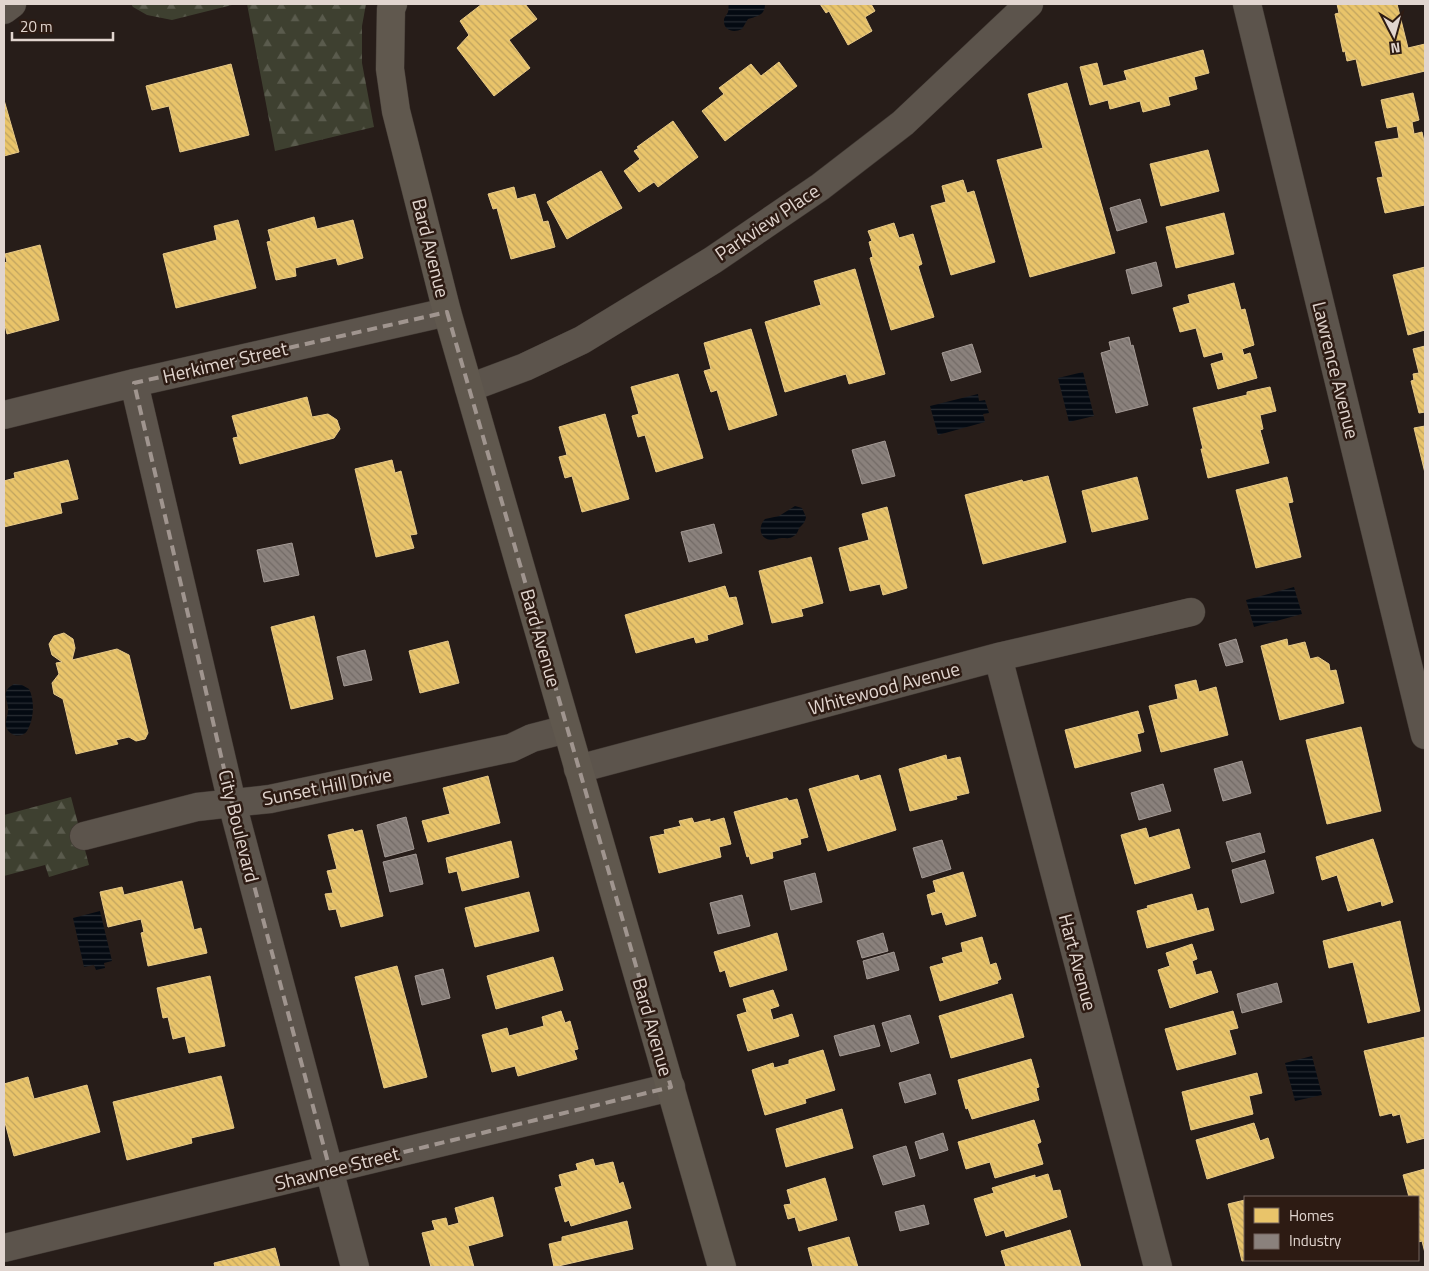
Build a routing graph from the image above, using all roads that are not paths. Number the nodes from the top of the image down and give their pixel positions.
1 (12, 4) edge
2 (393, 4) edge
3 (1029, 4) edge
4 (1247, 4) edge
5 (4, 10) edge
6 (447, 312) junction
7 (134, 383) junction
8 (469, 388) junction
9 (4, 415) edge
10 (1191, 612) dead end
11 (998, 658) junction
12 (567, 729) junction
13 (1425, 735) edge
14 (578, 769) junction
15 (232, 803) junction
16 (84, 836) dead end
17 (671, 1087) junction
18 (330, 1170) junction
19 (4, 1248) edge
20 (355, 1267) edge
21 (722, 1267) edge
22 (1158, 1267) edge

1 - 5 street
2 - 6 street, Bard Avenue
3 - 8 street, Parkview Place
4 - 13 street, Lawrence Avenue
6 - 7 street, Herkimer Street
6 - 8 street, Bard Avenue
7 - 9 street, Herkimer Street
7 - 15 street, City Boulevard
8 - 12 street, Bard Avenue
10 - 11 street, Whitewood Avenue
11 - 14 street, Whitewood Avenue
11 - 22 street, Hart Avenue
12 - 14 street, Bard Avenue
12 - 15 street, Sunset Hill Drive
14 - 17 street, Bard Avenue
15 - 16 street, Sunset Hill Drive
15 - 18 street, City Boulevard
17 - 18 street, Shawnee Street
17 - 21 street, Bard Avenue
18 - 19 street, Shawnee Street
18 - 20 street, City Boulevard

